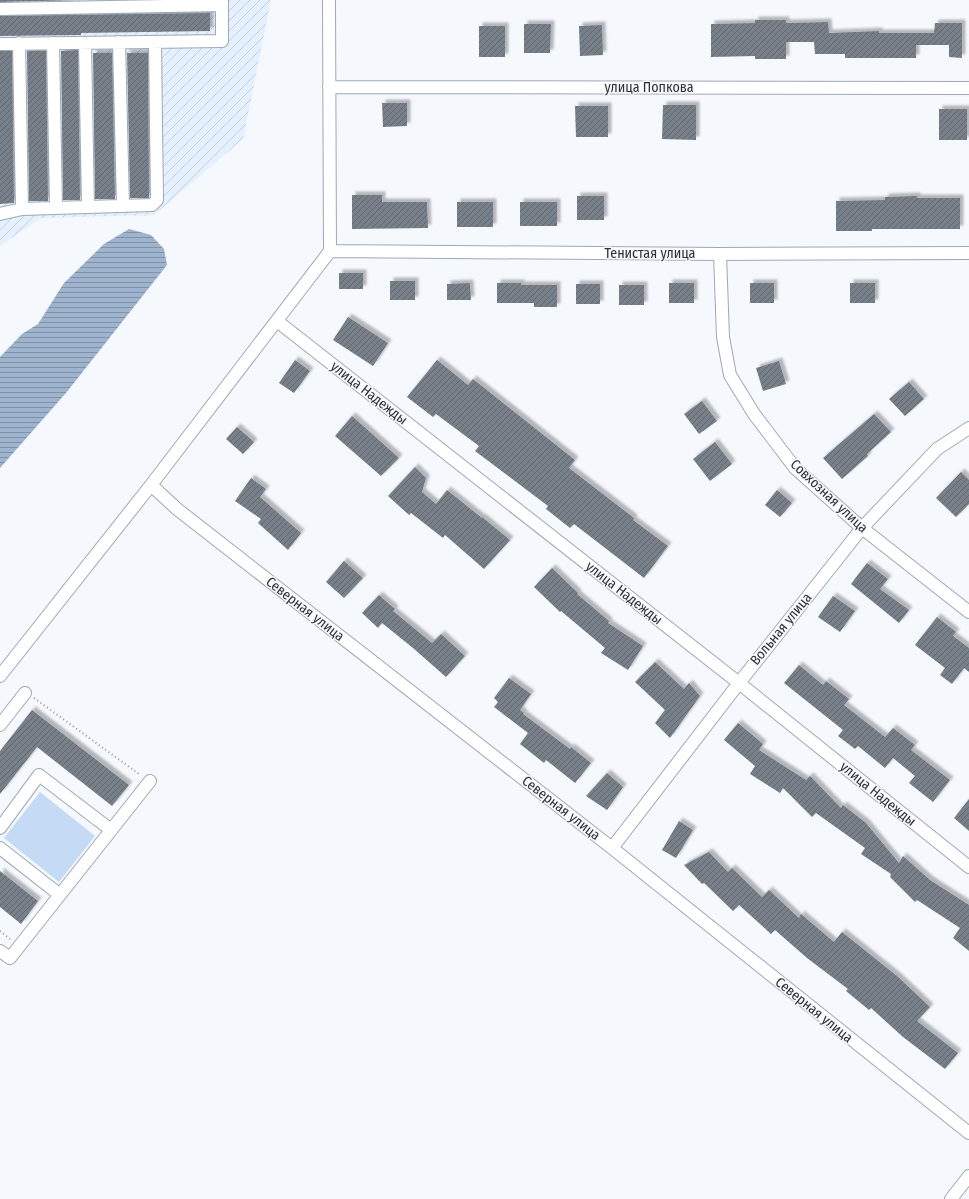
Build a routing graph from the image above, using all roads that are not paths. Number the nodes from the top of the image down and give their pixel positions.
1 (329, 0) edge
2 (222, 3) edge
3 (0, 9) edge
4 (119, 42) junction
5 (154, 42) junction
6 (19, 43) junction
7 (52, 43) junction
8 (85, 43) junction
9 (0, 44) edge
10 (329, 87) junction
11 (969, 88) edge
12 (123, 205) junction
13 (88, 206) junction
14 (56, 207) junction
15 (22, 209) junction
16 (0, 214) edge
17 (330, 251) junction
18 (969, 253) edge
19 (720, 254) junction
20 (277, 322) junction
21 (969, 428) edge
22 (151, 485) junction
23 (862, 528) junction
24 (969, 612) edge
25 (0, 676) edge
26 (738, 683) junction
27 (28, 694) road end
28 (0, 725) edge
29 (147, 779) road end
30 (0, 828) edge
31 (111, 830) junction
32 (0, 848) edge
33 (612, 848) junction
34 (969, 867) edge
35 (60, 895) junction
36 (0, 951) edge
37 (969, 1134) edge
38 (969, 1176) edge
39 (951, 1199) edge

1 - 10 street
2 - 3 street
2 - 5 street
4 - 5 street
4 - 8 street
4 - 12 street
5 - 12 street
6 - 7 street
6 - 9 street
6 - 15 street
7 - 8 street
7 - 14 street
8 - 13 street
10 - 11 street, улица Попкова
10 - 17 street
12 - 13 street
13 - 14 street
14 - 15 street
15 - 16 street
17 - 19 street, Тенистая улица
17 - 20 street
18 - 19 street, Тенистая улица
19 - 23 street, Совхозная улица
20 - 22 street
20 - 26 street, улица Надежды
21 - 23 street, Вольная улица
22 - 25 street
22 - 33 street, Северная улица
23 - 24 street, Совхозная улица
23 - 26 street, Вольная улица
26 - 33 street, Вольная улица
26 - 34 street, улица Надежды
27 - 28 street
29 - 31 street
30 - 31 street
31 - 35 street
32 - 35 street
33 - 37 street, Северная улица
35 - 36 street
38 - 39 street

